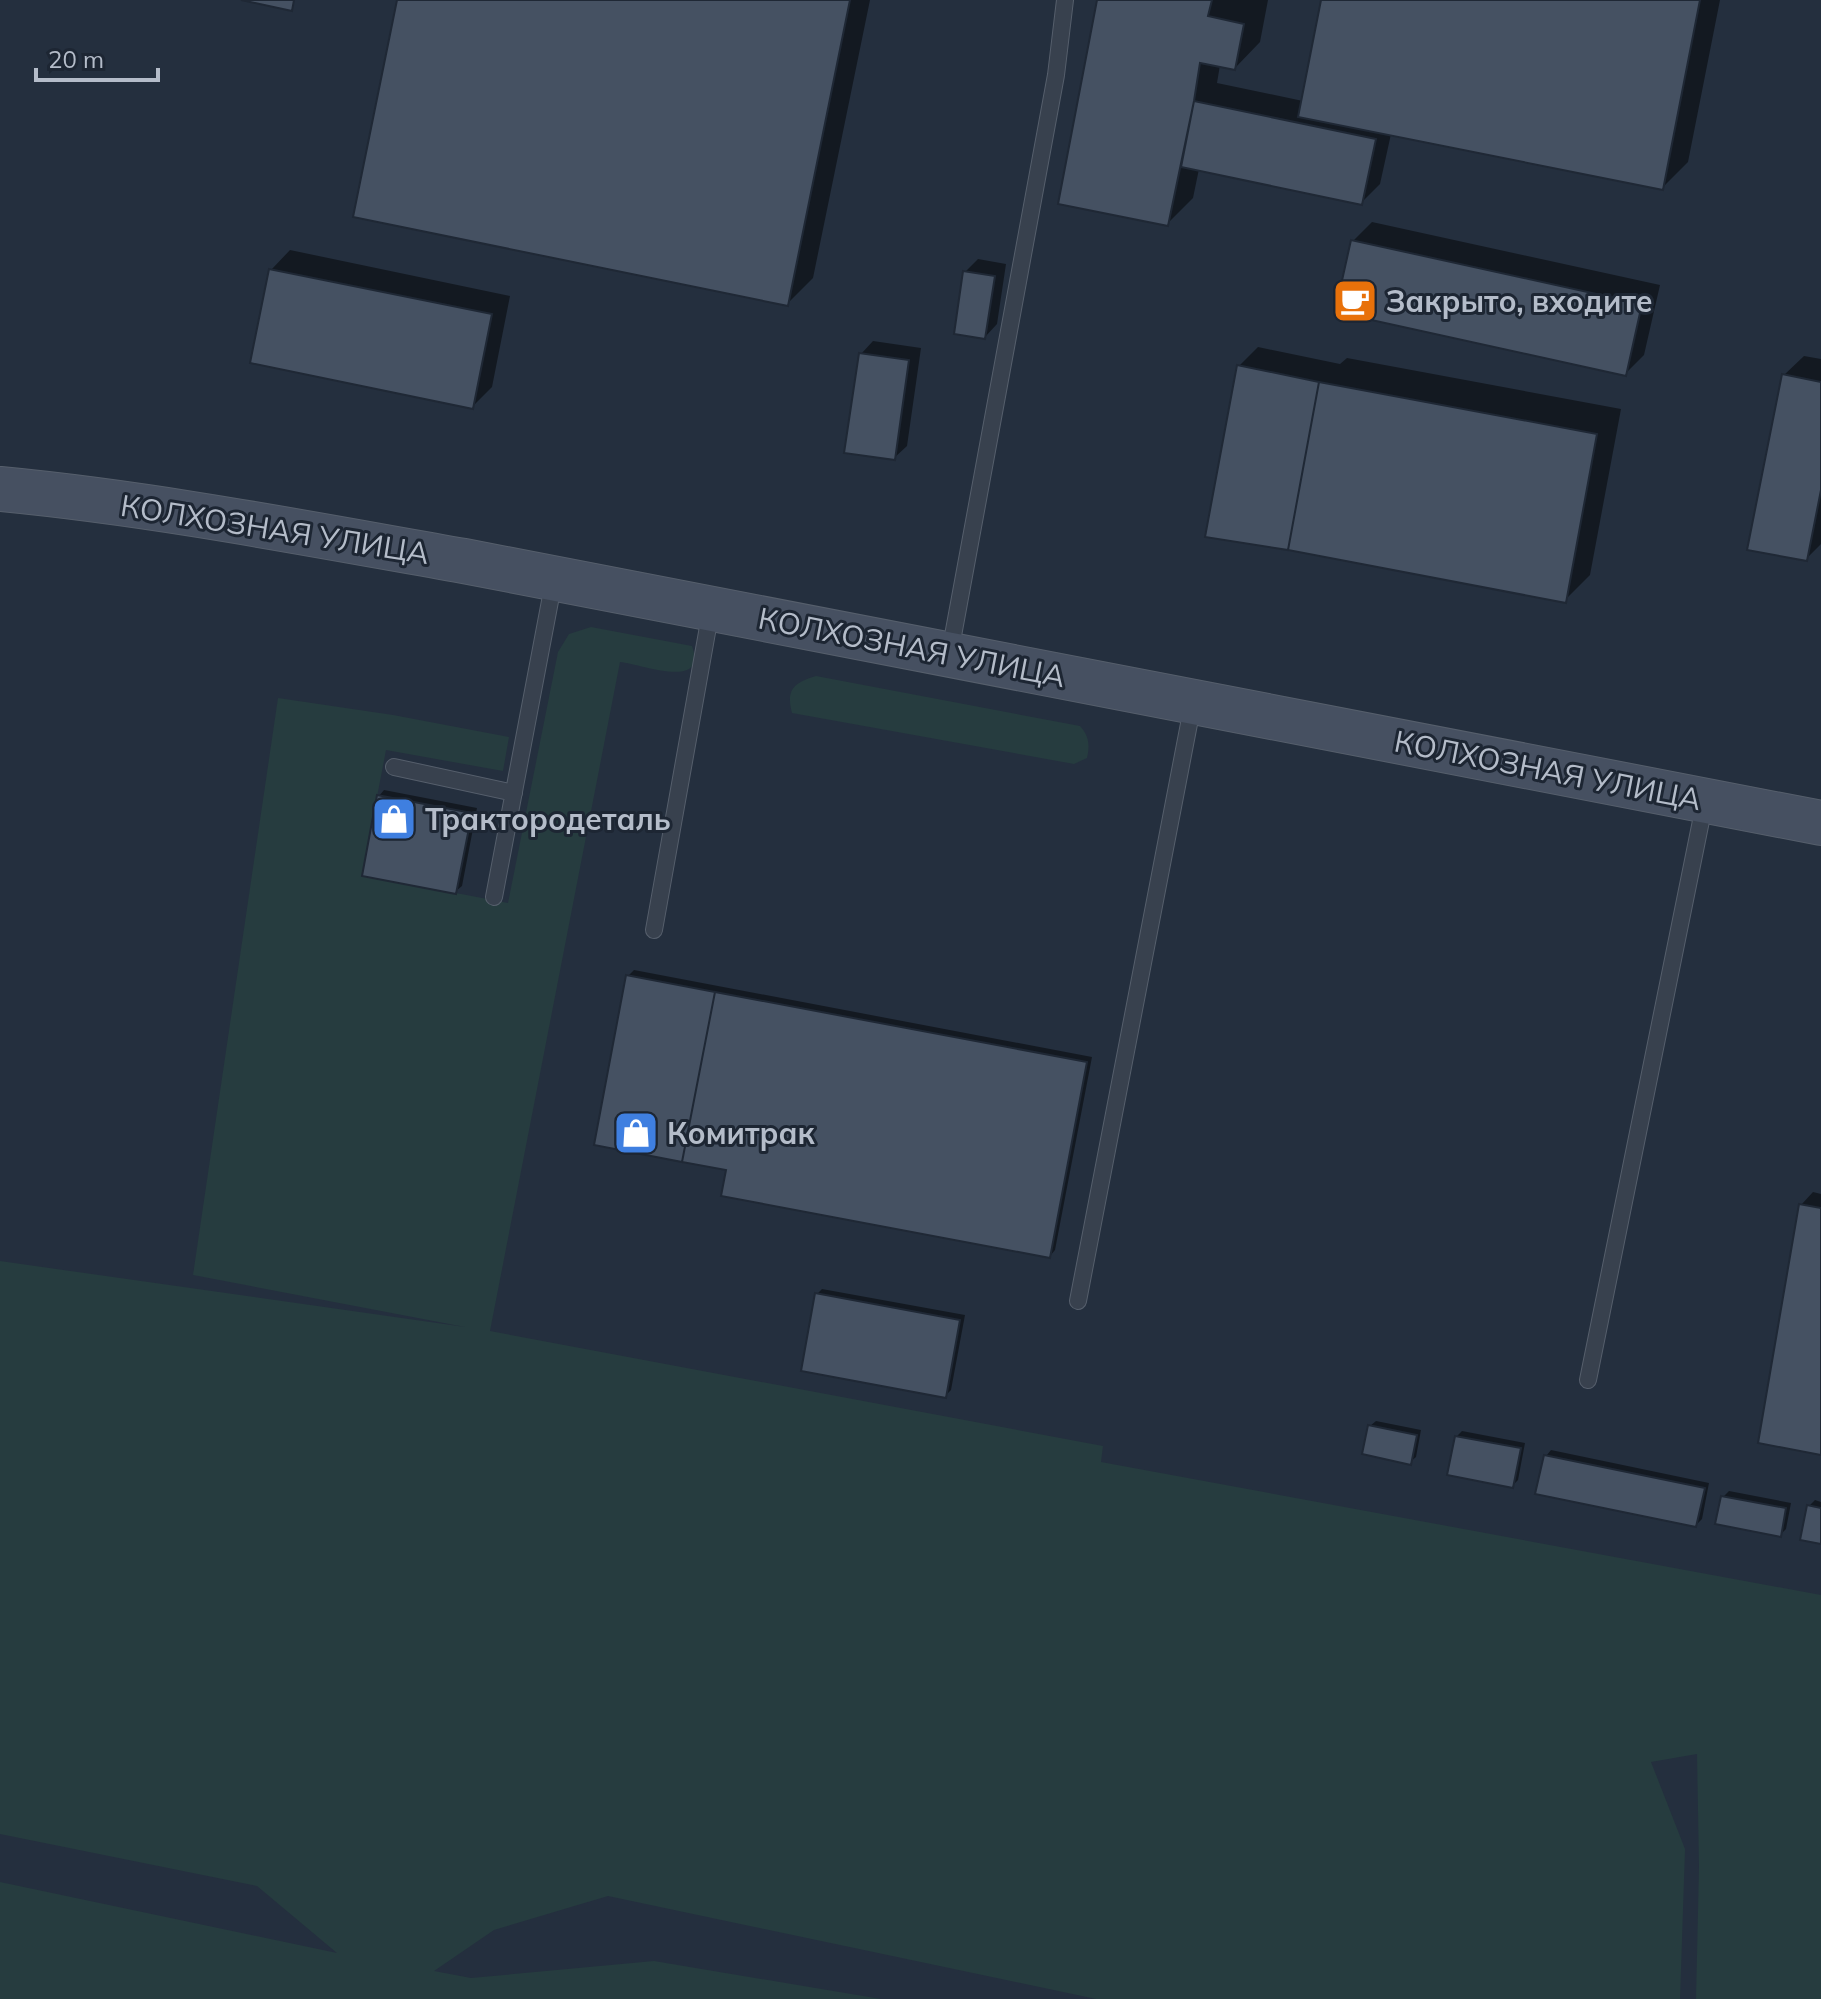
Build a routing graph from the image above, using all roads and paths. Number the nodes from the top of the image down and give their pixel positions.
1 (1065, 0) edge
2 (0, 489) edge
3 (555, 578) junction
4 (712, 609) junction
5 (949, 655) junction
6 (1193, 702) junction
7 (394, 767) dead end
8 (514, 793) junction
9 (1705, 801) junction
10 (1821, 823) edge
11 (494, 897) dead end
12 (654, 930) dead end
13 (1078, 1301) dead end
14 (1588, 1380) dead end

1 - 5 lane
2 - 3 street, КОЛХОЗНАЯ УЛИЦА
3 - 4 street, КОЛХОЗНАЯ УЛИЦА
3 - 8 lane
4 - 5 street, КОЛХОЗНАЯ УЛИЦА
4 - 12 lane
5 - 6 street, КОЛХОЗНАЯ УЛИЦА
6 - 9 street, КОЛХОЗНАЯ УЛИЦА
6 - 13 lane
7 - 8 lane
8 - 11 lane
9 - 10 street, КОЛХОЗНАЯ УЛИЦА
9 - 14 lane

